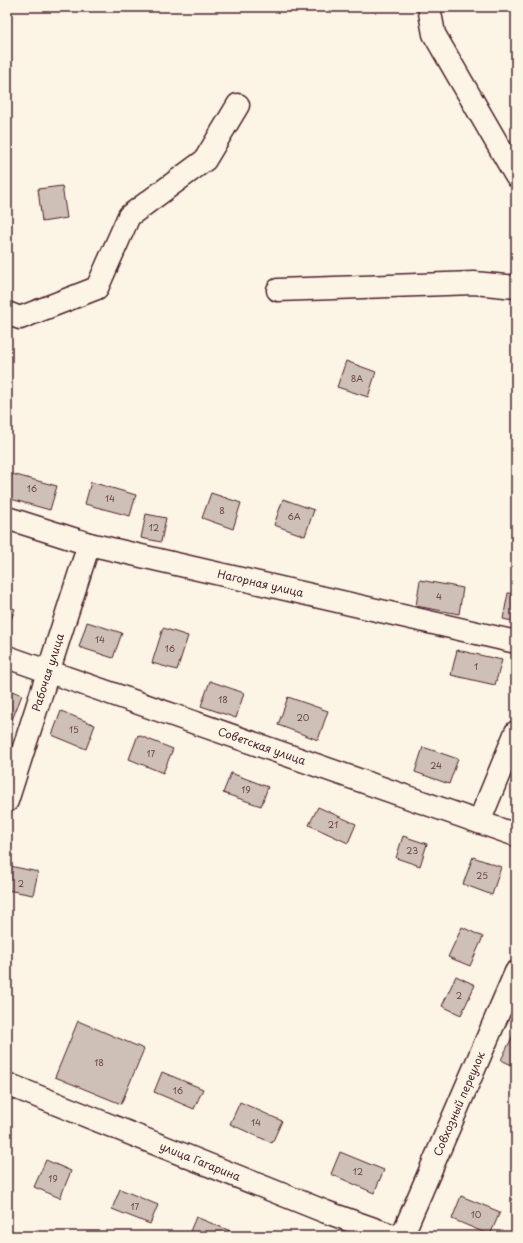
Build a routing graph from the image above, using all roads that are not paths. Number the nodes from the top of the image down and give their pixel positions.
1 (429, 7) edge
2 (238, 105) dead end
3 (516, 176) edge
4 (516, 287) edge
5 (278, 290) dead end
6 (7, 313) edge
7 (7, 518) edge
8 (89, 544) junction
9 (516, 642) edge
10 (7, 657) edge
11 (48, 672) junction
12 (516, 732) edge
13 (7, 801) edge
14 (479, 822) junction
15 (516, 835) edge
16 (516, 972) edge
17 (7, 1084) edge
18 (394, 1236) edge
19 (402, 1236) edge

1 - 3 street
2 - 6 street
4 - 5 street
7 - 8 street, Нагорная улица
8 - 9 street, Нагорная улица
8 - 11 street, Рабочая улица
10 - 11 street, Советская улица
11 - 13 street, Рабочая улица
11 - 14 street, Советская улица
12 - 14 street
14 - 15 street, Советская улица
16 - 19 street, Совхозный переулок
17 - 18 street, улица Гагарина

